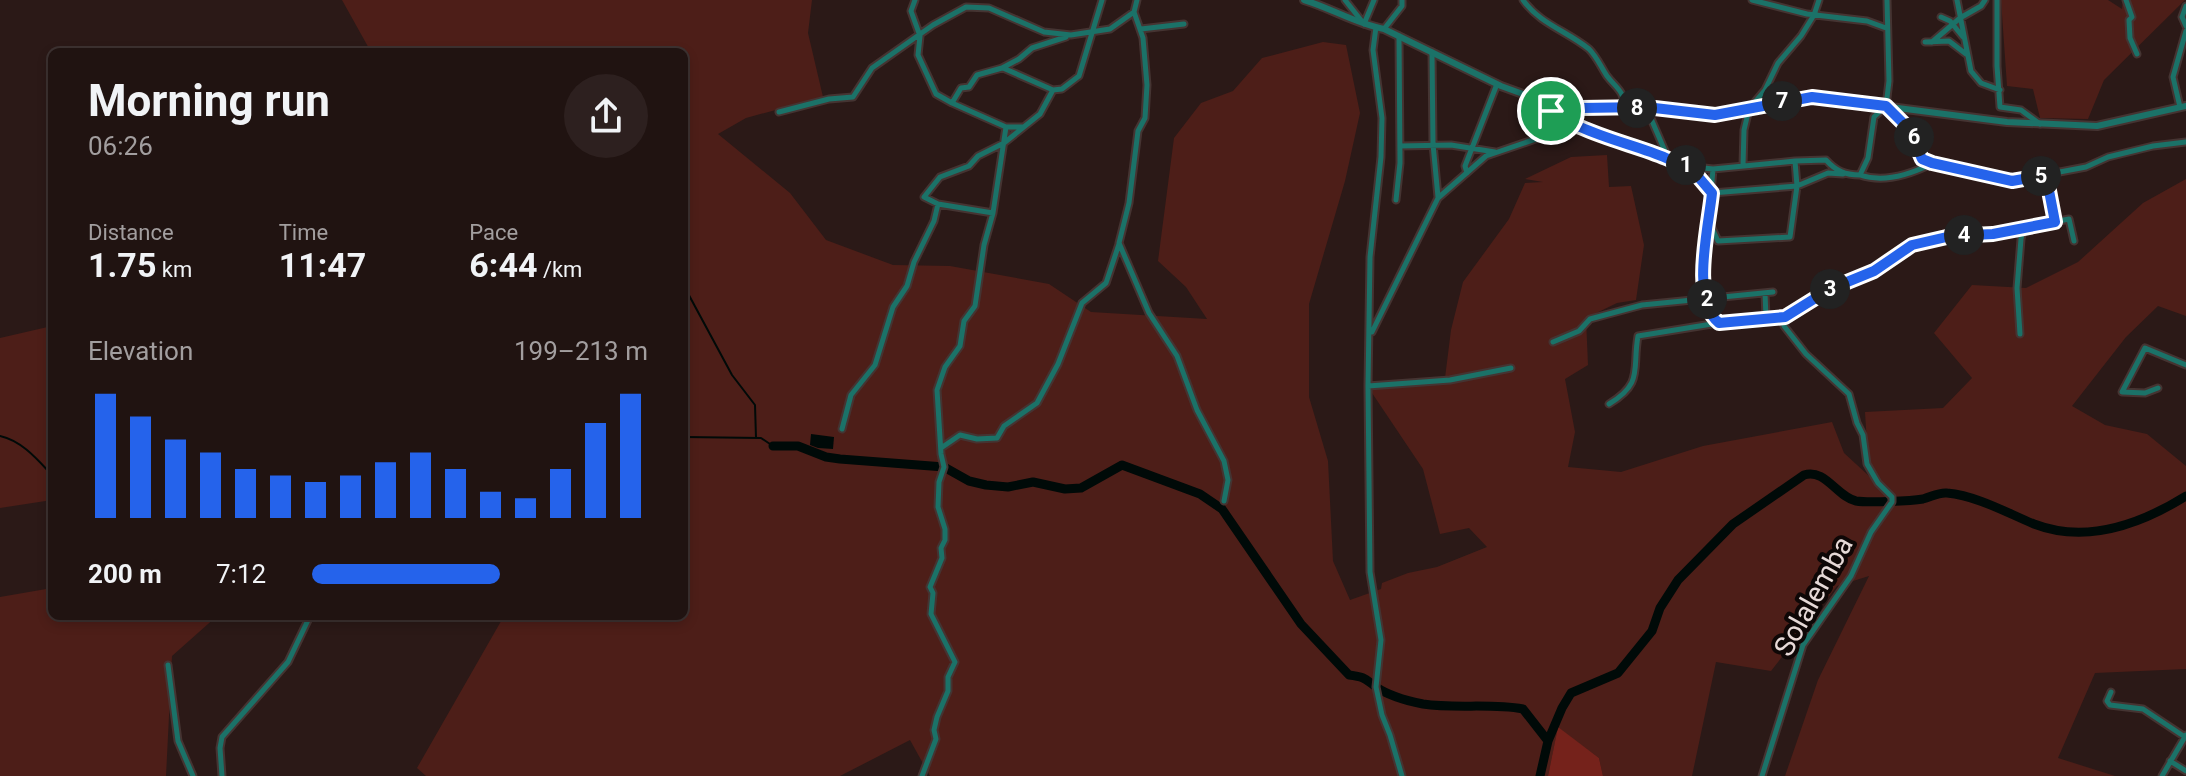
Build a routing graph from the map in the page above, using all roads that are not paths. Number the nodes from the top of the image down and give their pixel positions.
1 (915, 0) edge
2 (989, 0) edge
3 (1102, 0) edge
4 (1137, 0) edge
5 (1304, 0) edge
6 (1345, 0) edge
7 (1374, 0) edge
8 (1402, 0) edge
9 (1523, 0) edge
10 (1752, 0) edge
11 (1819, 0) edge
12 (1887, 0) edge
13 (1957, 0) edge
14 (1985, 0) edge
15 (1997, 0) edge
16 (2126, 0) edge
17 (2186, 6) edge
18 (989, 8) junction
19 (1134, 12) junction
20 (1814, 15) junction
21 (1941, 17) dead end
22 (1960, 18) junction
23 (1184, 24) dead end
24 (1364, 24) junction
25 (1953, 25) junction
26 (1376, 27) junction
27 (1886, 28) junction
28 (1141, 29) junction
29 (1384, 29) junction
30 (2186, 29) edge
31 (1093, 30) junction
32 (1071, 35) junction
33 (920, 36) junction
34 (1399, 36) junction
35 (1964, 38) junction
36 (1432, 52) junction
37 (1967, 54) junction
38 (2137, 54) dead end
39 (1002, 68) junction
40 (1497, 84) junction
41 (1053, 90) junction
42 (2000, 90) junction
43 (1542, 101) junction
44 (952, 103) junction
45 (1886, 106) junction
46 (2183, 106) edge
47 (1646, 107) junction
48 (1751, 107) junction
49 (2000, 107) junction
50 (1624, 109) junction
51 (779, 112) dead end
52 (2000, 122) junction
53 (2041, 124) junction
54 (1006, 127) junction
55 (1023, 127) junction
56 (1592, 130) junction
57 (2186, 142) edge
58 (1004, 143) junction
59 (1433, 144) junction
60 (1400, 146) junction
61 (1474, 148) junction
62 (1496, 152) junction
63 (1669, 159) junction
64 (1795, 161) junction
65 (1932, 163) junction
66 (1743, 165) junction
67 (1689, 166) junction
68 (1713, 169) junction
69 (1467, 173) junction
70 (1848, 175) junction
71 (1860, 175) junction
72 (2046, 175) junction
73 (1797, 186) junction
74 (1712, 193) junction
75 (1438, 198) junction
76 (1396, 200) dead end
77 (938, 204) junction
78 (993, 213) junction
79 (1709, 222) junction
80 (2055, 222) junction
81 (2028, 228) junction
82 (2074, 241) dead end
83 (1119, 243) junction
84 (1773, 292) dead end
85 (1765, 293) junction
86 (1707, 299) junction
87 (1785, 317) junction
88 (1766, 318) junction
89 (1719, 323) junction
90 (2020, 334) dead end
91 (1553, 342) dead end
92 (1369, 357) junction
93 (2186, 365) edge
94 (1511, 368) dead end
95 (1368, 386) junction
96 (2158, 388) dead end
97 (1609, 404) dead end
98 (842, 429) dead end
99 (941, 448) junction
100 (1224, 501) dead end
101 (308, 620) edge
102 (168, 665) dead end
103 (2111, 692) dead end
104 (2185, 736) edge
105 (2170, 761) junction
106 (2186, 771) edge
107 (193, 776) edge
108 (222, 776) edge
109 (922, 776) edge
110 (1402, 776) edge
111 (1762, 776) edge
112 (2162, 776) edge

1 - 33 street
2 - 18 street
3 - 31 street
4 - 19 street
5 - 24 street
6 - 24 street
7 - 24 street
8 - 29 street
9 - 50 street
10 - 20 street
11 - 20 street
12 - 27 street
13 - 22 street
14 - 22 street
15 - 42 street
16 - 38 street
17 - 30 street
18 - 32 street
18 - 33 street
19 - 28 street
19 - 31 street
20 - 27 street
20 - 48 street
21 - 25 street
22 - 25 street
22 - 35 street
23 - 28 street
24 - 26 street
25 - 35 street
25 - 37 street
26 - 29 street
26 - 92 street
27 - 45 street
28 - 83 street
29 - 34 street
30 - 46 street
31 - 32 street
31 - 41 street
32 - 39 street
33 - 44 street
33 - 51 street
34 - 36 street
34 - 60 street
35 - 37 street
36 - 40 street
36 - 59 street
37 - 42 street
39 - 41 street
39 - 44 street
40 - 43 street
40 - 61 street
41 - 55 street
42 - 49 street
43 - 50 street
43 - 56 street
44 - 54 street
45 - 48 street
45 - 52 street
45 - 65 street
45 - 71 street
46 - 53 street
47 - 48 street
47 - 50 street
47 - 63 street
48 - 66 street
49 - 52 street
49 - 53 street
52 - 53 street
54 - 55 street
54 - 58 street
55 - 58 street
56 - 62 street
56 - 63 street
57 - 72 street
58 - 77 street
58 - 78 street
59 - 60 street
59 - 61 street
59 - 75 street
60 - 76 street
61 - 62 street
61 - 69 street
62 - 69 street
63 - 67 street
64 - 66 street
64 - 70 street
64 - 73 street
65 - 71 street
65 - 72 street
66 - 68 street
67 - 68 street
67 - 74 street
68 - 74 street
69 - 75 street
70 - 71 street
70 - 73 street
72 - 80 street
73 - 74 street
73 - 79 street
74 - 79 street
75 - 92 street
77 - 78 street
77 - 98 street
78 - 99 street
79 - 86 street
80 - 81 street
80 - 82 street
81 - 87 street
81 - 90 street
83 - 99 street
83 - 100 street
84 - 85 street
85 - 86 street
85 - 88 street
86 - 89 street
86 - 91 street
87 - 88 street
87 - 111 street, Solalemba
88 - 89 street
89 - 97 street
92 - 95 street
93 - 96 street
94 - 95 street
95 - 110 street
99 - 109 street
101 - 108 street
102 - 107 street
103 - 104 street
104 - 105 street
105 - 106 street
105 - 112 street

